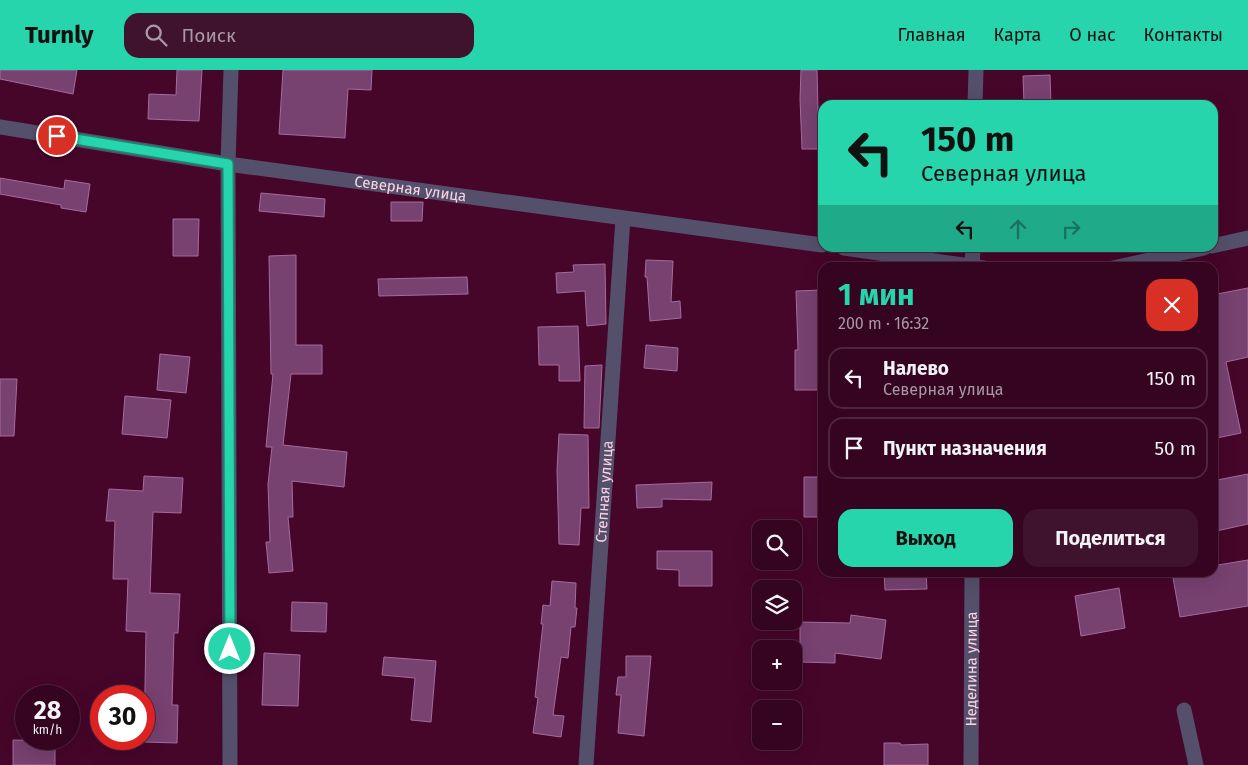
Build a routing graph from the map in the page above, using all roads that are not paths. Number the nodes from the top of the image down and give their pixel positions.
1 (231, 70) edge
2 (976, 70) edge
3 (976, 100) edge
4 (0, 127) edge
5 (228, 164) junction
6 (623, 218) junction
7 (1248, 238) edge
8 (818, 244) edge
9 (1218, 245) edge
10 (872, 252) edge
11 (1186, 252) edge
12 (941, 262) edge
13 (1140, 262) edge
14 (972, 577) edge
15 (1184, 710) dead end
16 (230, 765) edge
17 (586, 765) edge
18 (971, 765) edge
19 (1196, 765) edge

1 - 5 street
2 - 3 street
4 - 5 street, Северная улица
5 - 6 street, Северная улица
5 - 16 street
6 - 8 street, Северная улица
6 - 17 street, Степная улица
7 - 9 street
10 - 12 street
11 - 13 street
14 - 18 street, Неделина улица
15 - 19 street

